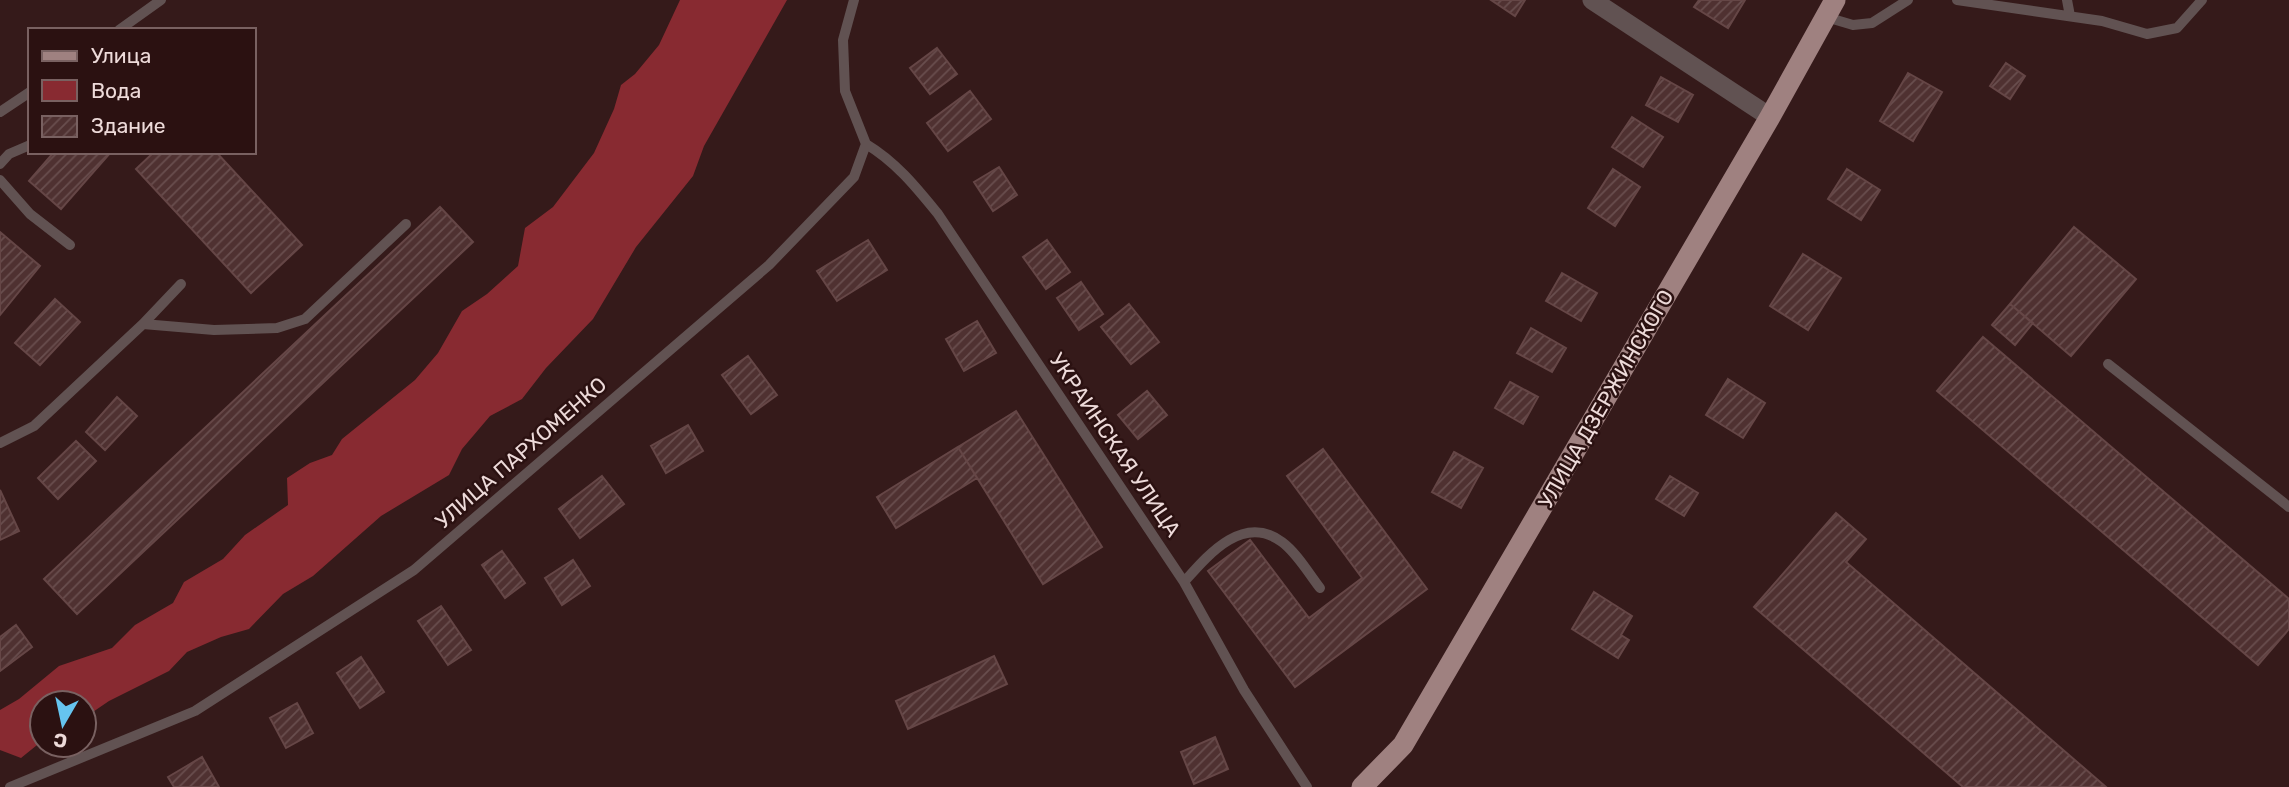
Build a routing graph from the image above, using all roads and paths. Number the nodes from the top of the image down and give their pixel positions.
1 (161, 0) edge
2 (853, 0) edge
3 (1592, 0) edge
4 (1908, 0) edge
5 (1957, 0) edge
6 (2067, 0) edge
7 (2202, 0) edge
8 (1830, 9) edge
9 (2070, 16) junction
10 (122, 28) edge
11 (28, 93) edge
12 (0, 112) edge
13 (1770, 117) junction
14 (866, 144) junction
15 (28, 146) edge
16 (0, 164) edge
17 (0, 180) edge
18 (406, 224) dead end
19 (70, 246) dead end
20 (180, 284) dead end
21 (143, 324) junction
22 (2108, 364) dead end
23 (0, 443) edge
24 (2289, 506) edge
25 (1184, 582) junction
26 (1320, 588) dead end
27 (10, 787) edge
28 (1307, 787) edge
29 (1362, 787) edge

1 - 10 lane
2 - 14 lane
3 - 13 street
4 - 8 lane
5 - 9 lane
6 - 9 lane
7 - 9 lane
8 - 13 main road, УЛИЦА ДЗЕРЖИНСКОГО
11 - 12 lane
13 - 29 main road, УЛИЦА ДЗЕРЖИНСКОГО
14 - 25 lane, УКРАИНСКАЯ УЛИЦА
14 - 27 lane, УЛИЦА ПАРХОМЕНКО
15 - 16 lane
17 - 19 lane
18 - 21 lane
20 - 21 lane
21 - 23 lane
22 - 24 lane
25 - 26 lane
25 - 28 lane, УКРАИНСКАЯ УЛИЦА

